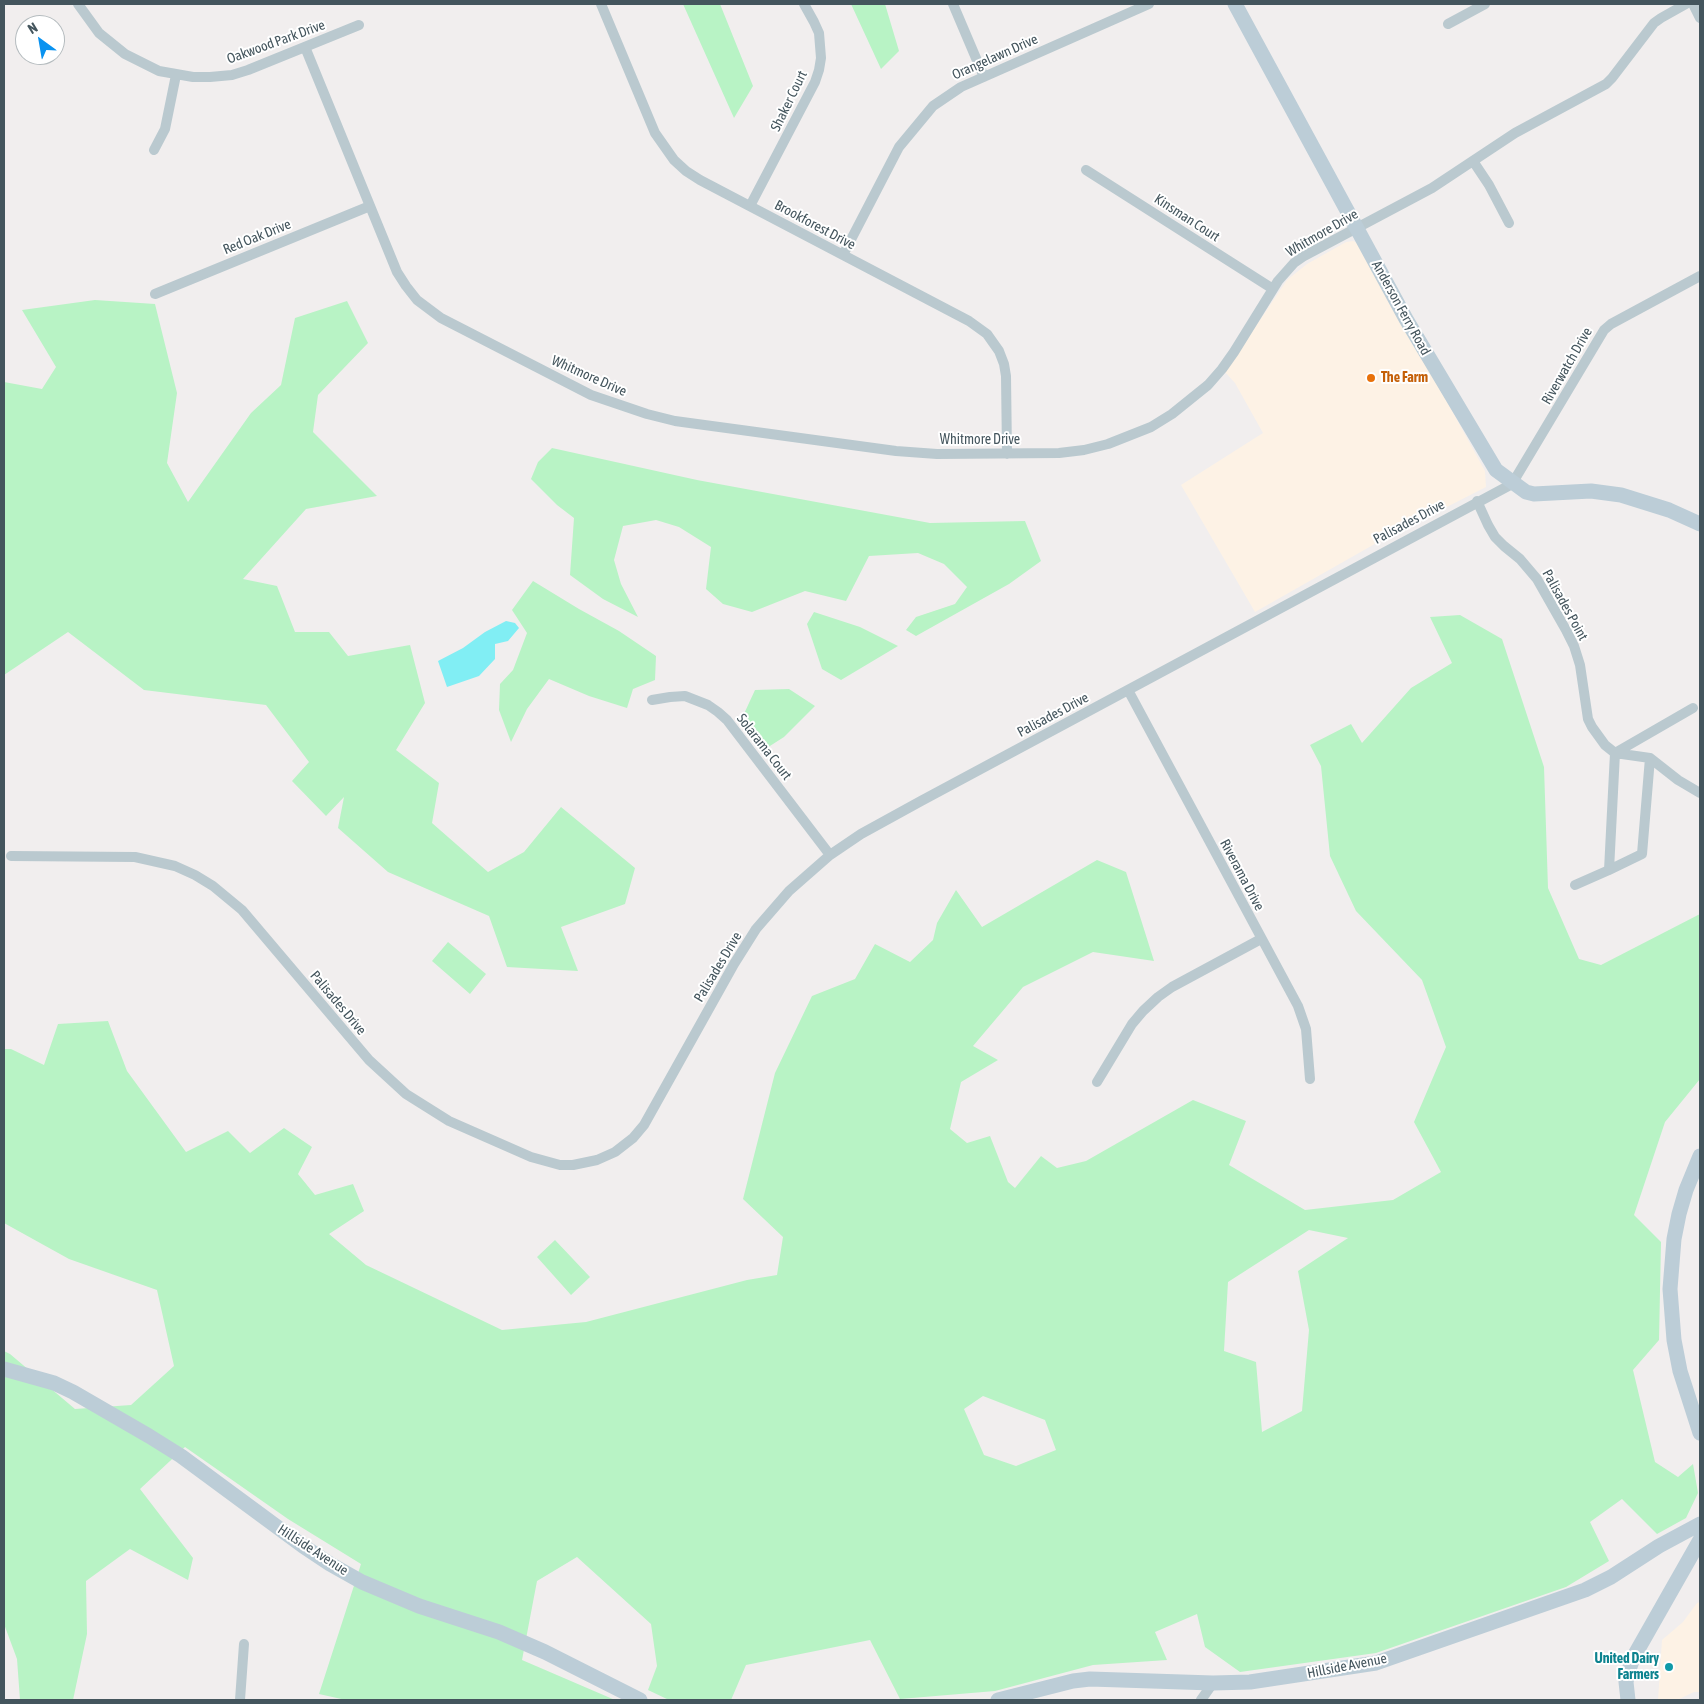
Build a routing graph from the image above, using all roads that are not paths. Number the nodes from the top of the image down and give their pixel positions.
1 (78, 4) edge
2 (601, 4) edge
3 (804, 4) edge
4 (952, 4) edge
5 (1150, 4) edge
6 (1235, 4) edge
7 (1485, 4) edge
8 (1686, 4) edge
9 (1692, 4) edge
10 (1700, 18) edge
11 (1448, 24) dead end
12 (358, 25) dead end
13 (305, 47) junction
14 (176, 75) junction
15 (984, 76) junction
16 (154, 150) dead end
17 (1473, 161) junction
18 (1086, 170) dead end
19 (370, 206) junction
20 (750, 206) junction
21 (1509, 223) dead end
22 (1358, 228) junction
23 (843, 255) junction
24 (1700, 276) edge
25 (1273, 289) junction
26 (155, 294) dead end
27 (1007, 454) junction
28 (1512, 484) junction
29 (1478, 501) junction
30 (1700, 524) edge
31 (1128, 690) junction
32 (652, 700) dead end
33 (1693, 708) dead end
34 (1615, 753) junction
35 (1650, 758) junction
36 (1700, 793) edge
37 (830, 855) junction
38 (11, 856) dead end
39 (1609, 870) junction
40 (1575, 885) dead end
41 (1261, 939) junction
42 (1310, 1079) dead end
43 (1097, 1082) dead end
44 (1700, 1156) edge
45 (4, 1369) edge
46 (1700, 1433) edge
47 (1700, 1524) edge
48 (1675, 1537) junction
49 (1700, 1540) edge
50 (1692, 1554) junction
51 (244, 1644) dead end
52 (1213, 1683) junction
53 (240, 1700) edge
54 (640, 1700) edge
55 (998, 1700) edge
56 (1201, 1700) edge
57 (1628, 1700) edge

1 - 14 street, Oakwood Park Drive
2 - 20 street, Brookforest Drive
3 - 20 street, Shaker Court
4 - 15 street
5 - 15 street, Orangelawn Drive
6 - 22 street, Anderson Ferry Road
7 - 11 street
8 - 17 street, Whitmore Drive
9 - 10 street
12 - 13 street, Oakwood Park Drive
13 - 14 street, Oakwood Park Drive
13 - 19 street, Whitmore Drive
14 - 16 street
15 - 23 street, Orangelawn Drive
17 - 21 street
17 - 22 street, Whitmore Drive
18 - 25 street, Kinsman Court
19 - 26 street, Red Oak Drive
19 - 27 street, Whitmore Drive
20 - 23 street, Brookforest Drive
22 - 25 street, Whitmore Drive
22 - 28 street, Anderson Ferry Road
23 - 27 street, Brookforest Drive
24 - 28 street, Riverwatch Drive
25 - 27 street, Whitmore Drive
28 - 29 street, Palisades Drive
28 - 30 street, Anderson Ferry Road
29 - 31 street, Palisades Drive
29 - 34 street, Palisades Point
31 - 37 street, Palisades Drive
31 - 41 street, Riverama Drive
32 - 37 street, Solarama Court
33 - 34 street
34 - 35 street
34 - 39 street
35 - 36 street
35 - 39 street
37 - 38 street, Palisades Drive
39 - 40 street
41 - 42 street, Riverama Drive
41 - 43 street
44 - 46 street
45 - 54 street, Hillside Avenue
47 - 48 street, Hillside Avenue
48 - 50 street
48 - 52 street, Hillside Avenue
49 - 50 street
50 - 57 street
51 - 53 street
52 - 55 street, Hillside Avenue
52 - 56 street

